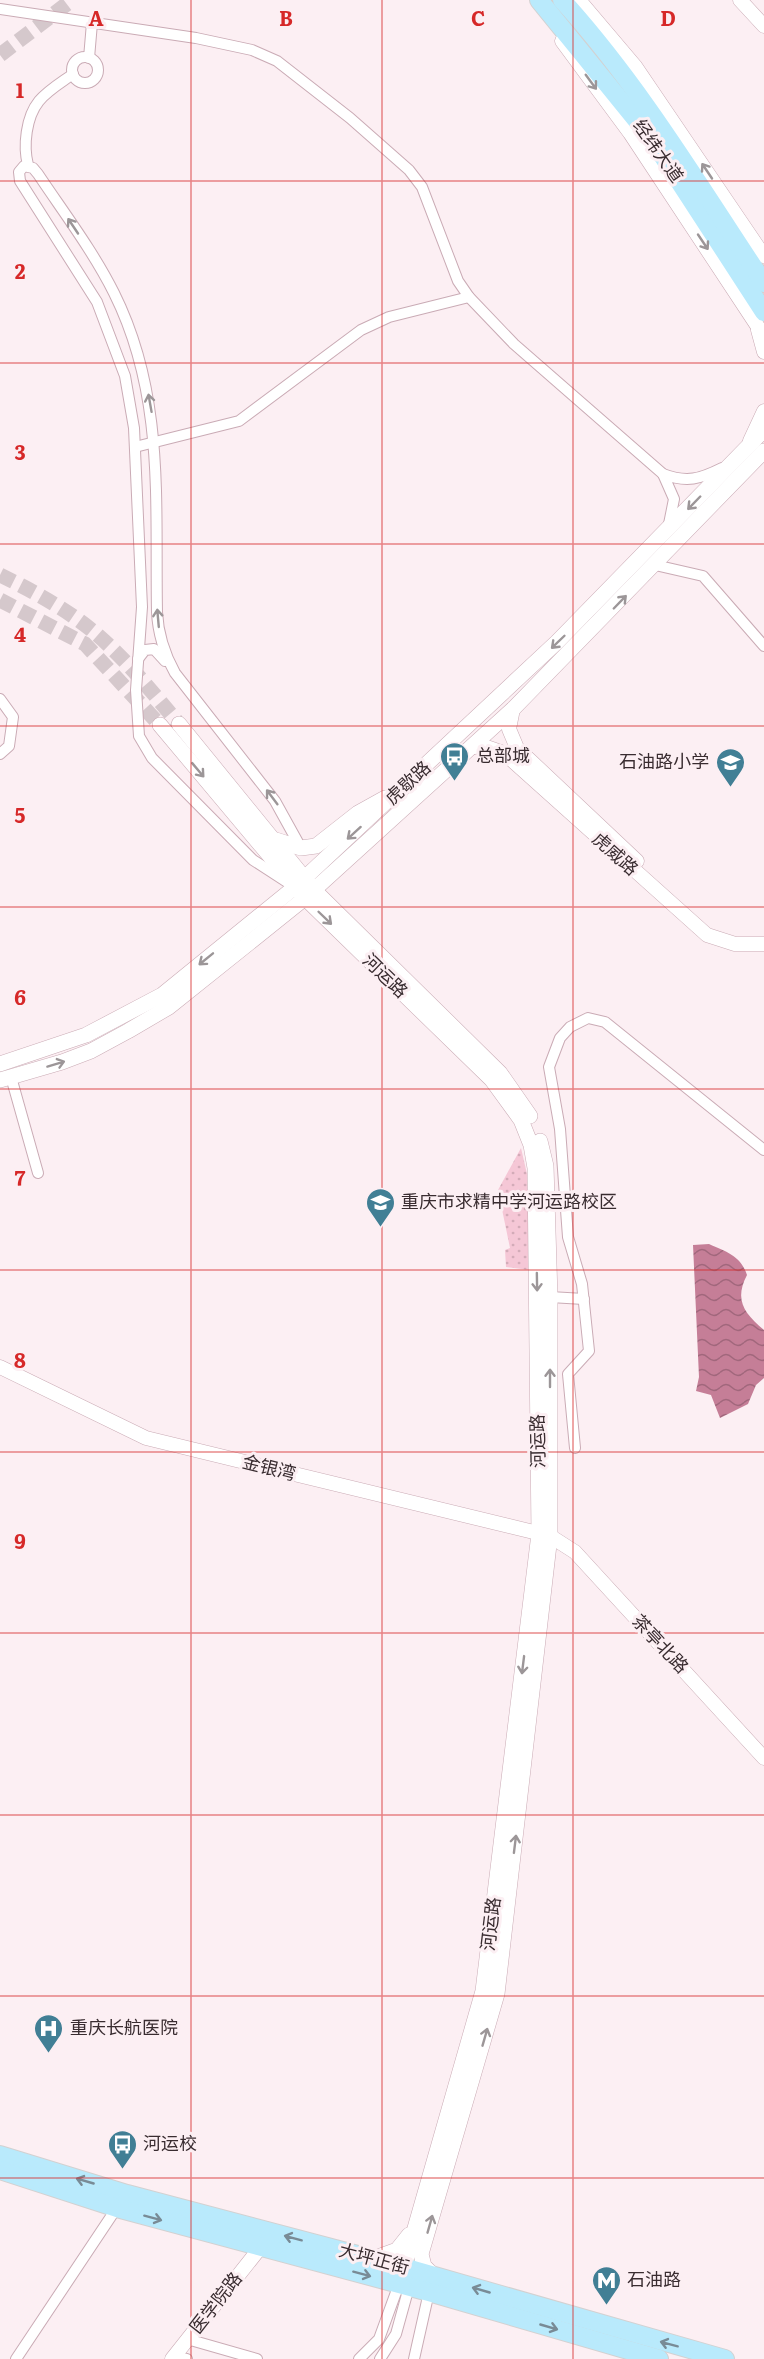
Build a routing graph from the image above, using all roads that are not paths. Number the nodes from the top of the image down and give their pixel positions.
1 (533, 0) edge
2 (539, 0) edge
3 (562, 0) edge
4 (579, 0) edge
5 (740, 0) edge
6 (0, 9) edge
7 (92, 23) junction
8 (764, 26) edge
9 (89, 58) junction
10 (73, 74) junction
11 (28, 165) junction
12 (764, 256) edge
13 (764, 283) edge
14 (469, 297) junction
15 (762, 326) edge
16 (764, 352) edge
17 (764, 411) edge
18 (764, 430) edge
19 (154, 444) junction
20 (748, 446) junction
21 (135, 447) junction
22 (764, 451) edge
23 (731, 465) junction
24 (663, 474) junction
25 (665, 533) junction
26 (656, 565) junction
27 (764, 646) edge
28 (138, 659) junction
29 (174, 673) junction
30 (0, 699) edge
31 (513, 709) junction
32 (179, 724) tunnel mouth
33 (160, 725) tunnel mouth
34 (474, 747) junction
35 (0, 754) edge
36 (401, 790) junction
37 (272, 837) junction
38 (301, 848) junction
39 (305, 888) junction
40 (764, 937) edge
41 (764, 944) edge
42 (0, 1064) edge
43 (5, 1078) edge
44 (764, 1150) edge
45 (38, 1173) dead end
46 (550, 1297) junction
47 (584, 1299) junction
48 (0, 1367) edge
49 (575, 1448) dead end
50 (545, 1535) junction
51 (764, 1758) edge
52 (0, 2155) edge
53 (13, 2170) edge
54 (122, 2201) junction
55 (416, 2224) junction
56 (260, 2248) junction
57 (372, 2259) junction
58 (404, 2279) junction
59 (431, 2284) junction
60 (396, 2334) junction
61 (188, 2339) junction
62 (178, 2358) edge
63 (16, 2359) edge
64 (257, 2359) edge
65 (359, 2359) edge
66 (380, 2359) edge
67 (414, 2359) edge
68 (659, 2359) edge
69 (725, 2359) edge

1 -> 15 street
2 - 15 main road, 经纬大道
3 - 13 main road, 经纬大道
12 -> 4 street
5 - 8 street
6 - 7 street
7 - 9 street
7 - 14 street
9 - 10 street
9 - 10 street
10 - 11 street
19 -> 11 street
11 - 21 street
14 - 19 street
14 - 24 street
15 - 16 street
17 - 20 street
18 - 20 main road, 虎歇路
19 - 21 street
29 -> 19 street
20 - 23 main road, 虎歇路
21 - 28 street
22 - 26 main road, 虎歇路
23 - 24 street
23 -> 25 main road, 虎歇路
24 - 25 street
25 -> 36 main road, 虎歇路
26 - 27 street
31 -> 26 main road, 虎歇路
28 - 29 street
28 - 39 street
38 -> 29 street
30 - 35 street
31 - 34 main road, 虎歇路
31 - 40 street, 虎威路
32 - 37 main road, 河运路
33 -> 39 main road, 河运路
34 - 39 main road, 虎歇路
34 - 41 street, 虎威路
36 - 38 main road
36 -> 39 main road, 虎歇路
37 - 38 main road
37 - 39 main road, 河运路
39 -> 42 main road, 虎歇路
43 -> 39 main road, 虎歇路
39 - 46 main road, 河运路
39 -> 50 main road, 河运路
43 - 45 street
44 - 47 street
46 - 47 street
50 -> 46 main road, 河运路
47 - 49 street
48 - 50 street, 金银湾
50 - 51 street, 茶亭北路
50 -> 55 main road, 河运路
59 -> 50 main road, 河运路
52 - 53 main road, 大坪正街
53 - 54 main road, 大坪正街
54 -> 56 main road, 大坪正街
57 -> 54 main road, 大坪正街
54 - 63 street
55 - 57 main road
55 - 58 main road, 河运路
56 -> 58 main road, 大坪正街
56 - 61 street, 医学院路
57 - 58 main road, 大坪正街
58 - 59 main road, 大坪正街
58 - 60 street
58 - 65 street
59 - 60 street
59 - 67 street
59 -> 68 main road, 大坪正街
69 -> 59 main road, 大坪正街
60 - 66 street
61 - 62 street, 医学院路
61 - 64 street

